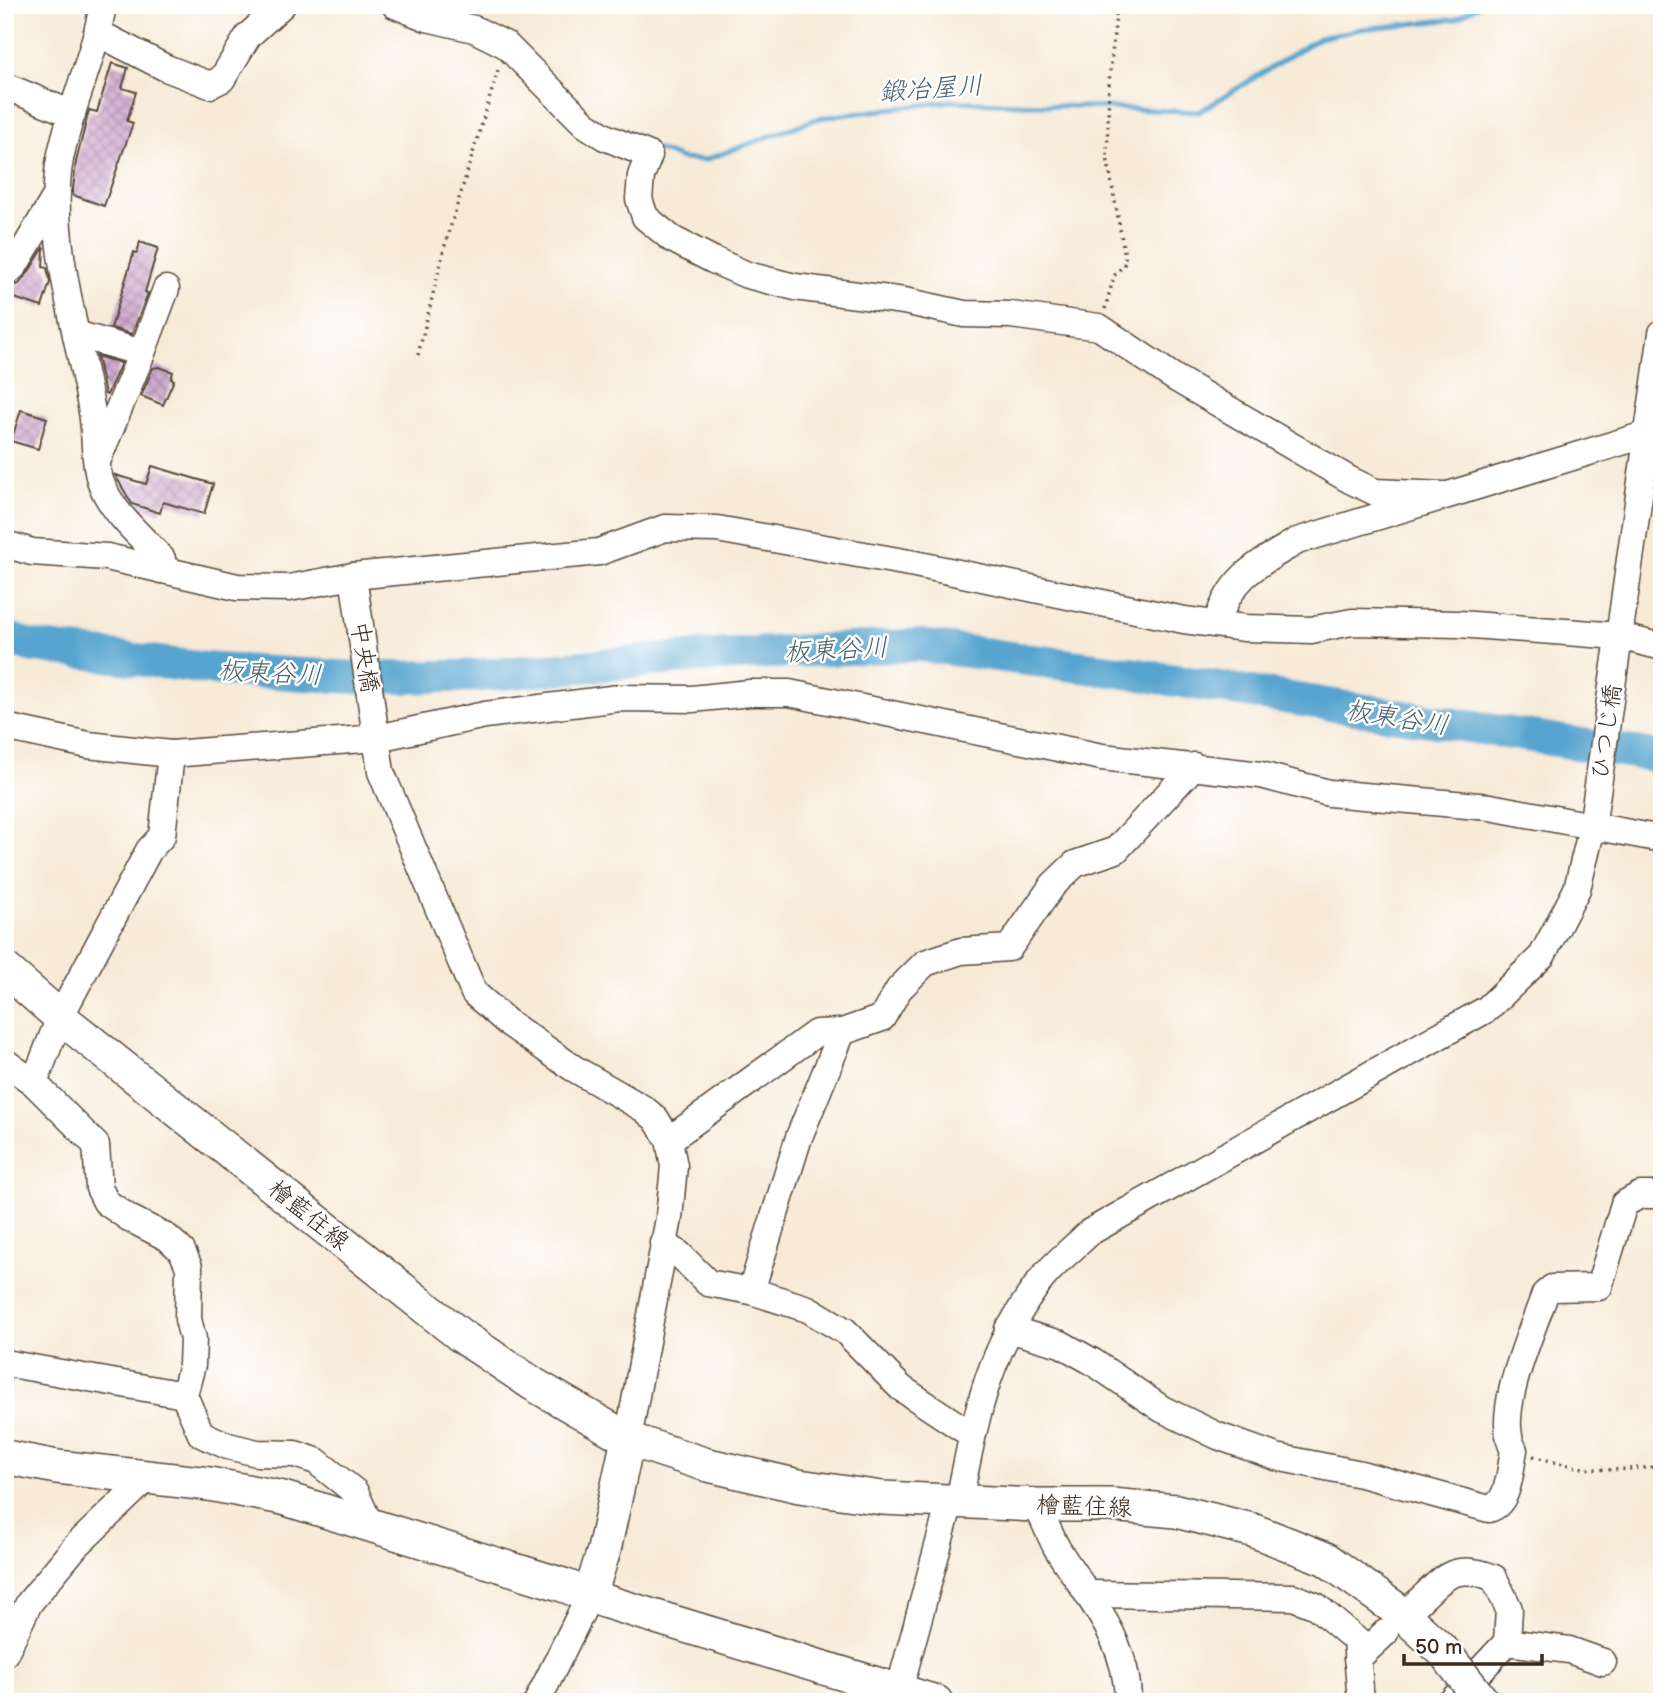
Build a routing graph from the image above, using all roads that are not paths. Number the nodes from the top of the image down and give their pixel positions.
1 (103, 5) edge
2 (282, 5) edge
3 (395, 5) edge
4 (98, 33) junction
5 (5, 86) edge
6 (72, 114) junction
7 (57, 194) junction
8 (5, 274) edge
9 (166, 289) dead end
10 (1662, 333) edge
11 (76, 334) junction
12 (142, 353) junction
13 (1655, 432) edge
14 (97, 463) junction
15 (1443, 495) junction
16 (5, 544) edge
17 (160, 570) junction
18 (354, 583) junction
19 (1217, 622) junction
20 (1619, 636) junction
21 (1662, 647) edge
22 (5, 727) edge
23 (377, 731) junction
24 (171, 754) junction
25 (1194, 766) junction
26 (1592, 828) junction
27 (1662, 839) edge
28 (5, 969) edge
29 (60, 1017) junction
30 (842, 1032) junction
31 (5, 1062) edge
32 (34, 1083) junction
33 (669, 1140) junction
34 (1662, 1195) edge
35 (663, 1243) junction
36 (751, 1291) junction
37 (1009, 1329) junction
38 (5, 1363) edge
39 (184, 1395) junction
40 (972, 1436) junction
41 (628, 1439) junction
42 (5, 1457) edge
43 (148, 1477) junction
44 (955, 1502) junction
45 (1037, 1505) junction
46 (370, 1525) junction
47 (1091, 1594) junction
48 (590, 1595) junction
49 (1416, 1604) dead end
50 (1385, 1633) dead end
51 (1507, 1642) junction
52 (5, 1653) edge
53 (1357, 1659) junction
54 (1603, 1662) dead end
55 (898, 1696) edge
56 (542, 1700) edge
57 (936, 1702) edge
58 (1128, 1702) edge
59 (1361, 1702) edge
60 (1451, 1702) edge
61 (1483, 1702) edge

1 - 4 street
2 - 4 street
3 - 15 street
4 - 6 street
5 - 6 street
6 - 7 street
7 - 8 street
7 - 11 street
9 - 12 street
10 - 13 street, ひつじ橋
11 - 12 street
11 - 14 street
12 - 14 street
13 - 15 street
13 - 20 street, ひつじ橋
14 - 17 street
15 - 19 street
16 - 17 street
17 - 18 street
18 - 19 street
18 - 23 street, 中央橋
19 - 20 street
20 - 21 street
20 - 26 street, ひつじ橋
22 - 24 street
23 - 24 street
23 - 25 street
23 - 33 street, 中央橋
24 - 29 street
25 - 26 street
25 - 30 street
26 - 27 street
26 - 37 street, ひつじ橋
28 - 29 main road, 檜藍住線
29 - 32 street
29 - 41 main road, 檜藍住線
30 - 33 street
30 - 36 street
31 - 32 street
32 - 39 street
33 - 35 street
34 - 37 street
35 - 36 street
35 - 41 street
36 - 40 street
37 - 40 street, ひつじ橋
38 - 39 street
39 - 46 street
40 - 44 street, ひつじ橋
41 - 44 main road, 檜藍住線
41 - 48 main road
42 - 43 main road
43 - 46 main road
43 - 52 street
44 - 45 main road, 檜藍住線
44 - 55 street, ひつじ橋
45 - 47 street
45 - 61 main road, 檜藍住線, bridge
46 - 48 main road
47 - 53 street
47 - 58 street
48 - 55 main road
48 - 56 street
49 - 51 street
50 - 53 street
51 - 54 street
51 - 60 street
53 - 59 street
55 - 57 main road

